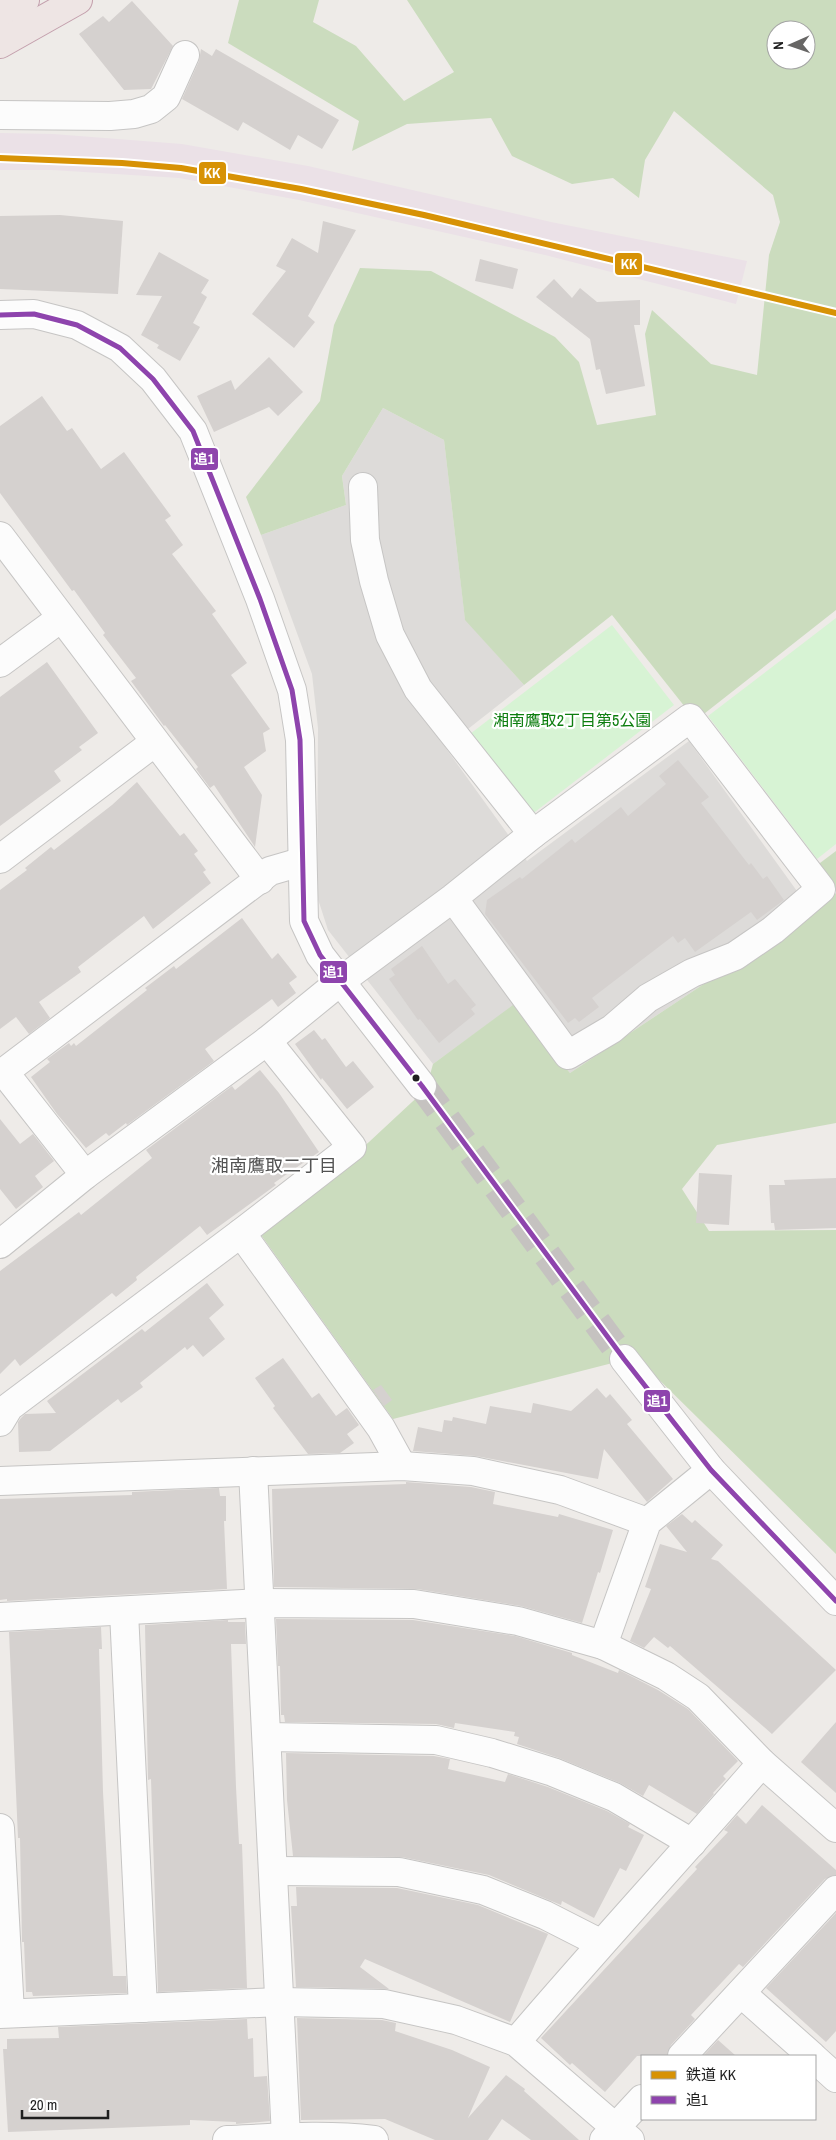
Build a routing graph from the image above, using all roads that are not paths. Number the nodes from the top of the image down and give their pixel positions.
1 (25, 0) edge
2 (78, 0) edge
3 (0, 15) edge
4 (0, 44) edge
5 (185, 55) dead end
6 (0, 115) edge
7 (0, 315) edge
8 (363, 487) dead end
9 (0, 536) edge
10 (61, 618) junction
11 (0, 664) edge
12 (155, 742) junction
13 (533, 834) junction
14 (0, 860) edge
15 (302, 862) junction
16 (260, 880) junction
17 (453, 898) junction
18 (342, 980) junction
19 (267, 1041) junction
20 (2, 1073) edge
21 (422, 1086) tunnel mouth
22 (85, 1175) junction
23 (241, 1233) junction
24 (0, 1244) edge
25 (624, 1359) tunnel mouth
26 (0, 1422) edge
27 (402, 1466) junction
28 (711, 1470) junction
29 (254, 1471) junction
30 (0, 1481) edge
31 (647, 1522) junction
32 (836, 1601) edge
33 (260, 1603) junction
34 (124, 1612) junction
35 (0, 1617) edge
36 (603, 1645) junction
37 (267, 1737) junction
38 (762, 1763) junction
39 (0, 1828) edge
40 (836, 1828) edge
41 (692, 1844) junction
42 (274, 1871) junction
43 (836, 1890) edge
44 (600, 1943) junction
45 (741, 1993) junction
46 (280, 2002) junction
47 (143, 2008) junction
48 (5, 2014) edge
49 (516, 2042) junction
50 (683, 2055) edge
51 (811, 2055) edge
52 (816, 2060) edge
53 (836, 2078) edge
54 (641, 2100) edge
55 (617, 2136) edge
56 (286, 2137) junction
57 (227, 2140) edge
58 (374, 2140) edge

1 - 3 highway
2 - 4 highway
5 - 6 street
7 - 15 street
8 - 13 street
9 - 10 street
10 - 11 street
10 - 12 street
12 - 14 street
12 - 16 street
13 - 17 street
13 - 17 street
15 - 16 street
15 - 18 street
16 - 20 street
17 - 18 street
18 - 19 street
18 - 21 street
19 - 22 street
19 - 23 street
20 - 22 street
22 - 24 street
23 - 26 street
23 - 27 street
25 - 28 street
27 - 29 street
27 - 31 street
28 - 31 street
28 - 32 street
29 - 30 street
29 - 33 street
31 - 36 street
33 - 34 street
33 - 36 street
33 - 37 street
34 - 35 street
34 - 47 street
36 - 38 street
37 - 41 street
37 - 42 street
38 - 40 street
38 - 41 street
39 - 48 street
41 - 44 street
42 - 44 street
42 - 46 street
43 - 45 street
44 - 49 street
45 - 50 street
45 - 51 street
46 - 47 street
46 - 49 street
46 - 56 street
47 - 48 street
49 - 55 street
52 - 53 street
54 - 55 street
56 - 57 street
56 - 58 street

